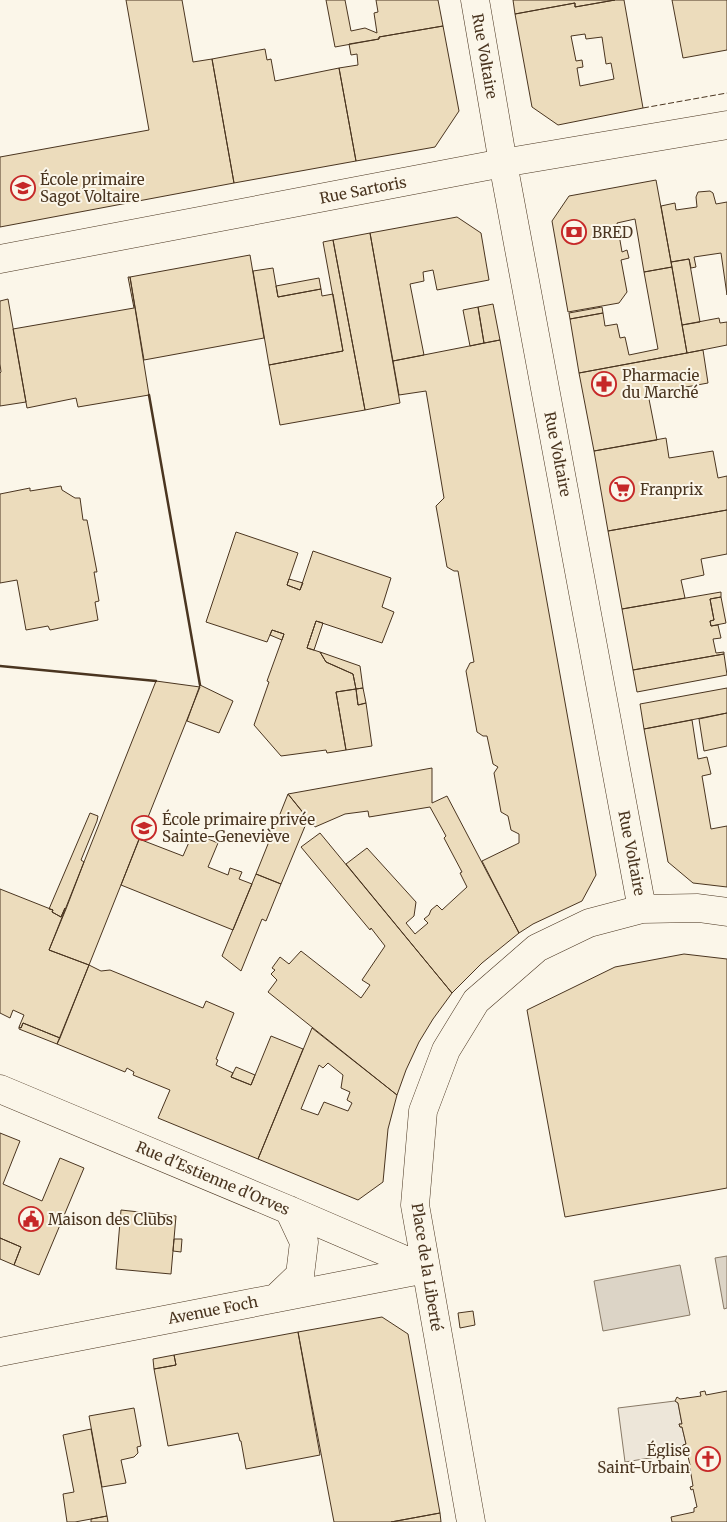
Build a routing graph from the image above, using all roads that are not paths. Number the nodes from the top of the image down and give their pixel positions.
1 (475, 0) edge
2 (727, 125) edge
3 (503, 163) junction
4 (0, 259) edge
5 (642, 909) junction
6 (727, 912) edge
7 (0, 1089) edge
8 (289, 1210) junction
9 (426, 1269) junction
10 (276, 1298) junction
11 (0, 1352) edge
12 (471, 1522) edge

1 - 3 street, Rue Voltaire
2 - 3 street, Rue Sartoris
3 - 4 street, Rue Sartoris
3 - 5 street, Rue Voltaire
5 - 6 street, Place de la Liberté
5 - 9 street, Place de la Liberté
7 - 8 street, Rue d'Estienne d'Orves
8 - 9 street, Rue d'Estienne d'Orves
8 - 10 street
9 - 10 street, Avenue Foch
9 - 12 street, Place de la Liberté
10 - 11 street, Avenue Foch

